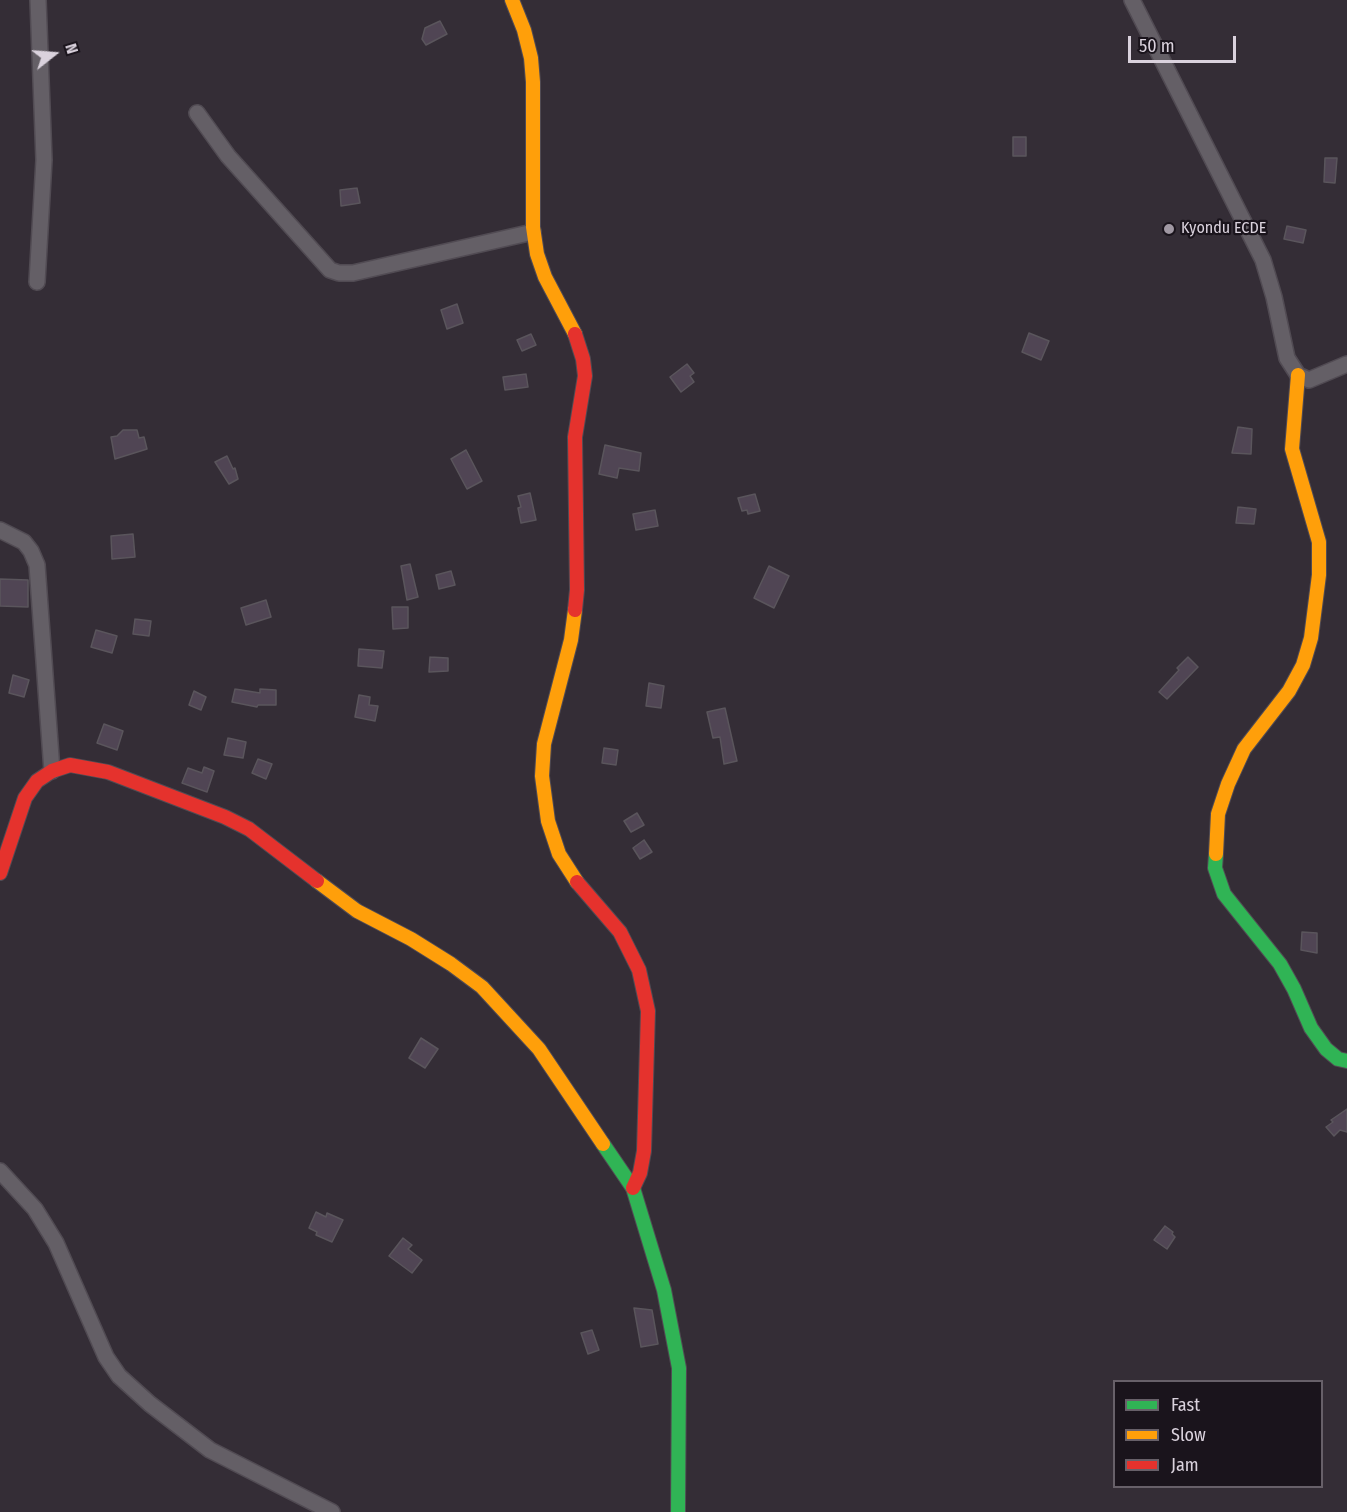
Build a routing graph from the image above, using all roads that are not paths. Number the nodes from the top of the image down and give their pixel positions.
1 (38, 0) edge
2 (512, 0) edge
3 (1132, 0) edge
4 (197, 113) dead end
5 (534, 232) junction
6 (37, 282) dead end
7 (1347, 364) edge
8 (1298, 375) junction
9 (0, 530) edge
10 (52, 771) junction
11 (0, 873) edge
12 (1347, 1061) edge
13 (0, 1171) edge
14 (633, 1188) junction
15 (332, 1512) edge
16 (678, 1512) edge

1 - 6 street
2 - 5 street
3 - 8 street
4 - 5 street
5 - 14 street
7 - 8 street
8 - 12 street
9 - 10 street
10 - 11 street
10 - 14 street
13 - 15 street
14 - 16 street

